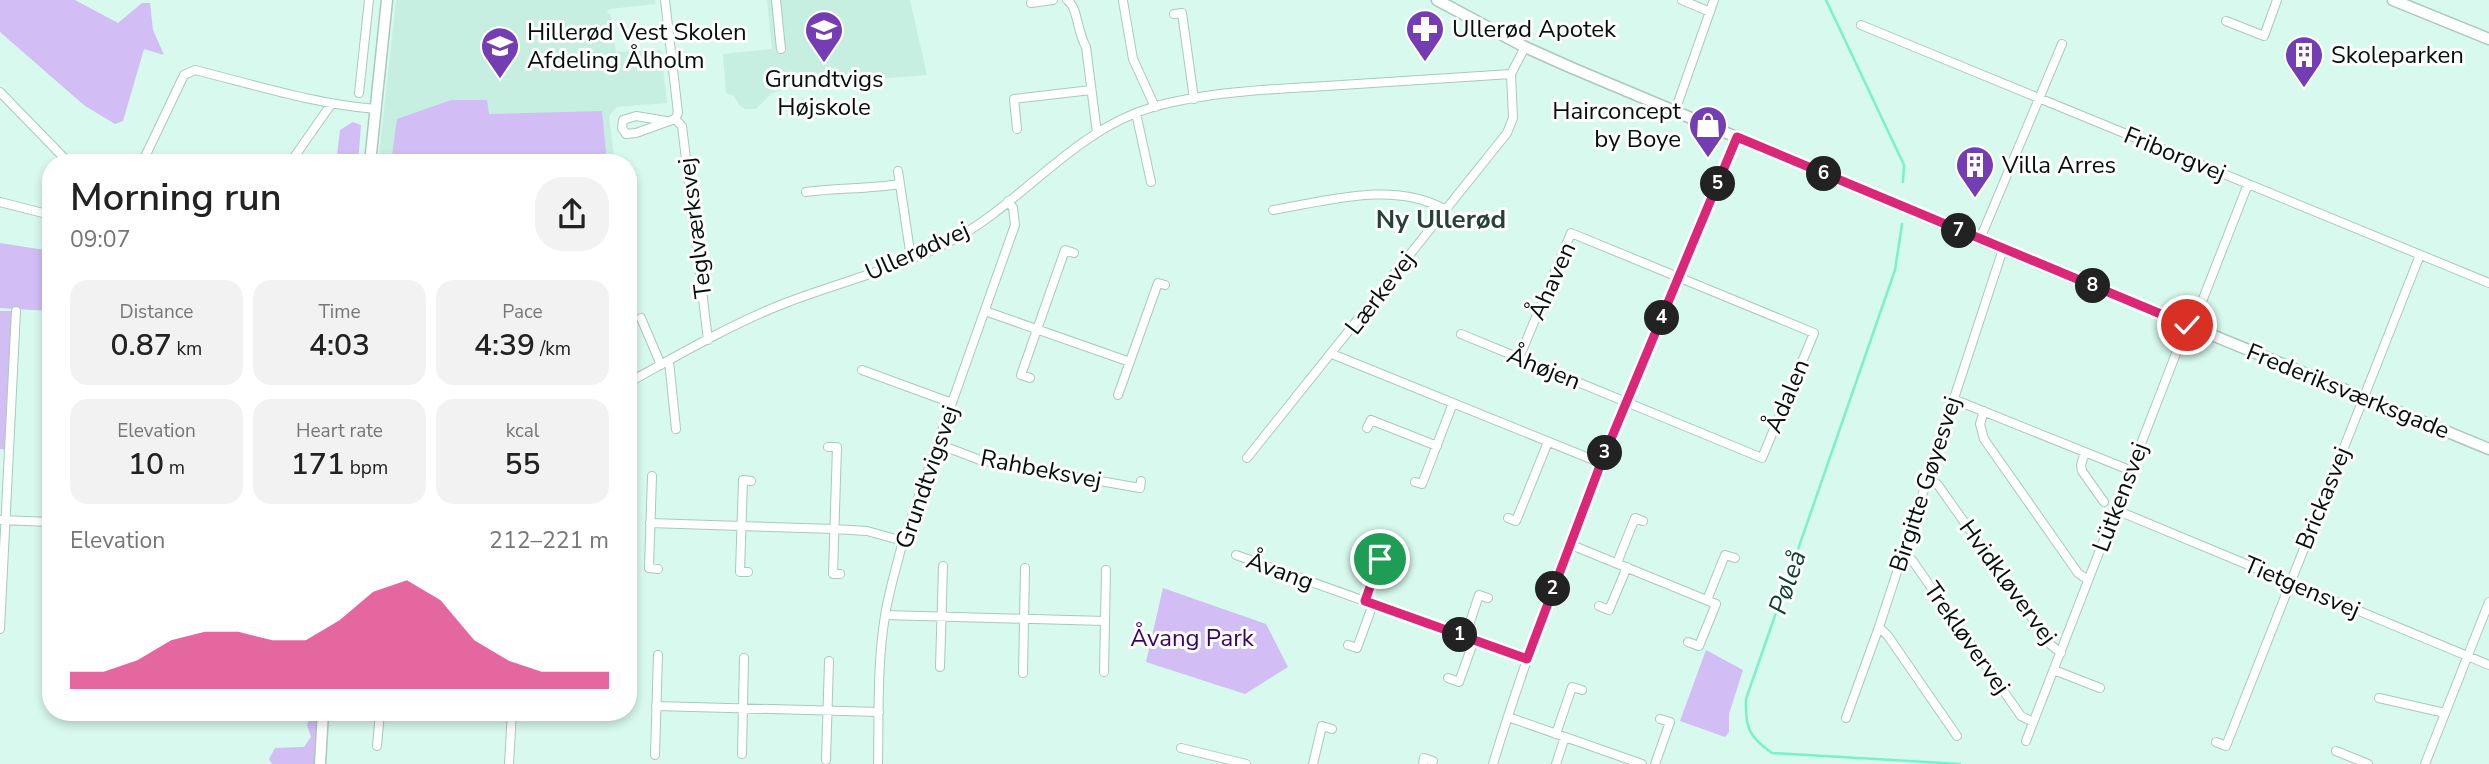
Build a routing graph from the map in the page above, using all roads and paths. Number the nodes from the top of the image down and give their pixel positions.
1 (369, 0) edge
2 (387, 0) edge
3 (665, 0) edge
4 (776, 0) edge
5 (1052, 0) edge
6 (1067, 0) edge
7 (1437, 0) edge
8 (1682, 0) edge
9 (1714, 0) edge
10 (2277, 0) edge
11 (2393, 0) edge
12 (1123, 1) edge
13 (1031, 3) dead end
14 (1710, 12) junction
15 (1174, 14) dead end
16 (2226, 21) dead end
17 (1861, 25) dead end
18 (2489, 39) edge
19 (2062, 44) dead end
20 (1525, 47) junction
21 (781, 49) dead end
22 (1511, 75) junction
23 (1091, 90) junction
24 (0, 92) edge
25 (359, 93) dead end
26 (1194, 99) junction
27 (2039, 99) junction
28 (332, 103) junction
29 (1155, 107) junction
30 (376, 109) junction
31 (1675, 111) junction
32 (1136, 113) junction
33 (671, 120) junction
34 (1017, 129) dead end
35 (1097, 133) junction
36 (1737, 137) junction
37 (60, 154) edge
38 (146, 154) edge
39 (296, 154) edge
40 (371, 154) edge
41 (898, 171) dead end
42 (1152, 182) dead end
43 (900, 184) junction
44 (2248, 184) junction
45 (806, 192) dead end
46 (1008, 201) junction
47 (0, 202) edge
48 (1273, 209) dead end
49 (1446, 210) junction
50 (42, 213) edge
51 (1980, 239) junction
52 (2003, 250) junction
53 (1074, 253) dead end
54 (2420, 255) junction
55 (911, 258) junction
56 (1679, 278) junction
57 (2489, 283) edge
58 (1165, 285) dead end
59 (985, 310) junction
60 (16, 311) dead end
61 (641, 318) dead end
62 (2189, 326) junction
63 (1037, 329) junction
64 (1461, 334) dead end
65 (708, 340) junction
66 (1332, 354) junction
67 (1519, 358) junction
68 (1130, 362) junction
69 (665, 363) junction
70 (862, 370) dead end
71 (637, 378) edge
72 (1030, 378) dead end
73 (1118, 395) dead end
74 (2363, 397) junction
75 (1953, 398) junction
76 (1626, 402) junction
77 (952, 403) junction
78 (1453, 403) junction
79 (1983, 411) junction
80 (1367, 428) dead end
81 (676, 429) dead end
82 (1548, 442) junction
83 (938, 444) junction
84 (1437, 446) junction
85 (828, 447) dead end
86 (2489, 449) edge
87 (4, 450) edge
88 (2085, 452) junction
89 (1247, 458) dead end
90 (1601, 463) junction
91 (2132, 471) junction
92 (652, 476) dead end
93 (1929, 478) junction
94 (751, 481) dead end
95 (1141, 481) dead end
96 (1415, 482) dead end
97 (2104, 502) dead end
98 (2116, 510) junction
99 (1508, 518) dead end
100 (3, 520) edge
101 (1643, 521) dead end
102 (42, 522) edge
103 (650, 523) junction
104 (742, 526) junction
105 (834, 529) junction
106 (903, 541) junction
107 (1569, 544) junction
108 (1236, 555) dead end
109 (1901, 555) junction
110 (1735, 558) dead end
111 (1385, 561) dead end
112 (1617, 563) junction
113 (943, 566) dead end
114 (1626, 567) junction
115 (1024, 568) dead end
116 (657, 569) dead end
117 (1106, 570) dead end
118 (748, 572) dead end
119 (840, 575) dead end
120 (2088, 580) junction
121 (2289, 582) junction
122 (1, 592) edge
123 (1488, 598) dead end
124 (1707, 600) junction
125 (2489, 602) edge
126 (1369, 603) junction
127 (1599, 606) dead end
128 (885, 615) junction
129 (942, 617) junction
130 (1023, 619) junction
131 (1105, 621) junction
132 (1879, 627) junction
133 (0, 629) edge
134 (1469, 639) junction
135 (1688, 642) dead end
136 (1348, 645) dead end
137 (2061, 653) junction
138 (658, 655) dead end
139 (2468, 656) junction
140 (744, 658) dead end
141 (1527, 659) junction
142 (829, 660) dead end
143 (2489, 665) edge
144 (940, 667) dead end
145 (2054, 670) junction
146 (1104, 672) dead end
147 (1023, 673) dead end
148 (1448, 678) dead end
149 (2100, 688) dead end
150 (1582, 690) dead end
151 (2379, 698) dead end
152 (656, 706) junction
153 (743, 709) junction
154 (827, 711) junction
155 (880, 712) junction
156 (2445, 713) junction
157 (1507, 717) junction
158 (1846, 718) dead end
159 (1660, 719) dead end
160 (322, 721) edge
161 (379, 721) edge
162 (511, 721) edge
163 (2033, 722) junction
164 (1332, 729) dead end
165 (1556, 734) junction
166 (1957, 736) dead end
167 (1565, 737) junction
168 (2026, 741) dead end
169 (2216, 742) dead end
170 (377, 746) dead end
171 (1181, 748) dead end
172 (2336, 751) dead end
173 (742, 754) dead end
174 (655, 755) dead end
175 (825, 760) dead end
176 (1433, 761) dead end
177 (320, 764) edge
178 (509, 764) edge
179 (878, 764) edge
180 (1246, 764) edge
181 (1312, 764) edge
182 (1423, 764) edge
183 (1493, 764) edge
184 (1556, 764) edge
185 (1642, 764) edge
186 (1655, 764) edge
187 (2368, 764) edge
188 (2425, 764) edge

1 - 25 street
2 - 30 street
3 - 33 street, Teglværksvej
4 - 21 street
5 - 13 street
6 - 23 street
7 - 20 street, Frederiksværksgade
8 - 14 street
9 - 14 street
10 - 16 street
11 - 18 street
12 - 29 street
14 - 31 street
15 - 26 street
17 - 27 street, Friborgvej
19 - 27 street
20 - 22 street, Lærkevej
20 - 31 street, Frederiksværksgade
22 - 26 street, Ullerødvej
22 - 49 street, Lærkevej
23 - 34 street
23 - 35 street
24 - 37 street
26 - 29 street, Ullerødvej
27 - 44 street, Friborgvej
27 - 51 street
28 - 30 street
28 - 38 street
28 - 39 street
29 - 32 street, Ullerødvej
30 - 40 street
31 - 36 street, Frederiksværksgade
32 - 35 street, Ullerødvej
32 - 42 street
33 - 33 street
33 - 65 street, Teglværksvej
35 - 46 street, Ullerødvej
36 - 51 street, Frederiksværksgade
36 - 56 street
41 - 43 street
43 - 45 street
43 - 55 street
44 - 54 street, Friborgvej
44 - 62 street, Lütkensvej
46 - 55 street, Ullerødvej
46 - 59 street, Grundtvigsvej
47 - 50 street
48 - 49 street
49 - 66 street, Lærkevej
51 - 52 street, Frederiksværksgade
52 - 62 street, Frederiksværksgade
52 - 75 street, Birgitte Gøyesvej
53 - 63 street
54 - 57 street, Friborgvej
54 - 74 street, Brickasvej
55 - 65 street, Ullerødvej
56 - 67 street, Åhaven
56 - 76 street
56 - 76 street, Ådalen
58 - 68 street
59 - 63 street
59 - 77 street, Grundtvigsvej
60 - 87 street
61 - 69 street
62 - 74 street, Frederiksværksgade
62 - 91 street, Lütkensvej
63 - 68 street
63 - 72 street
64 - 67 street, Åhøjen
65 - 69 street, Ullerødvej
66 - 78 street
66 - 89 street, Lærkevej
67 - 76 street, Åhøjen
68 - 73 street
69 - 71 street, Ullerødvej
69 - 81 street
70 - 77 street
74 - 86 street, Frederiksværksgade
74 - 121 street, Brickasvej
75 - 79 street
75 - 93 street, Birgitte Gøyesvej
76 - 90 street
77 - 83 street, Grundtvigsvej
78 - 82 street
78 - 84 street
79 - 88 street
79 - 120 street
80 - 84 street
82 - 90 street
82 - 99 street
83 - 95 street, Rahbeksvej
83 - 106 street, Grundtvigsvej
84 - 96 street
85 - 105 street
87 - 100 street
88 - 91 street
88 - 97 street
90 - 107 street
91 - 98 street, Lütkensvej
92 - 103 street
93 - 109 street, Birgitte Gøyesvej
93 - 137 street, Hvidkløvervej
94 - 104 street
98 - 120 street, Lütkensvej
98 - 121 street, Tietgensvej
100 - 102 street
100 - 122 street
101 - 112 street
103 - 104 street
103 - 116 street
104 - 105 street
104 - 118 street
105 - 106 street
105 - 119 street
106 - 128 street, Grundtvigsvej
107 - 112 street
107 - 141 street
108 - 126 street, Åvang
109 - 132 street, Birgitte Gøyesvej
109 - 163 street, Trekløvervej
110 - 124 street
111 - 126 street
112 - 114 street
113 - 129 street
114 - 124 street
114 - 127 street
115 - 130 street
117 - 131 street
120 - 137 street, Lütkensvej
121 - 139 street, Tietgensvej
121 - 169 street, Brickasvej
122 - 133 street
123 - 134 street
124 - 135 street
125 - 139 street
126 - 134 street, Åvang
126 - 136 street
128 - 129 street
128 - 155 street, Grundtvigsvej
129 - 130 street
129 - 144 street
130 - 131 street
130 - 147 street
131 - 146 street
132 - 158 street, Birgitte Gøyesvej
132 - 166 street
134 - 141 street, Åvang
134 - 148 street
137 - 145 street, Lütkensvej
138 - 152 street
139 - 143 street, Tietgensvej
139 - 156 street
140 - 153 street
141 - 157 street
142 - 154 street
145 - 149 street
145 - 163 street, Lütkensvej
150 - 165 street
151 - 156 street
152 - 153 street
152 - 174 street
153 - 154 street
153 - 173 street
154 - 155 street
154 - 175 street
155 - 179 street, Grundtvigsvej
156 - 188 street
157 - 165 street
157 - 183 street
159 - 186 street
160 - 177 street
161 - 170 street
162 - 178 street
163 - 168 street, Lütkensvej
164 - 181 street
165 - 167 street
167 - 184 street
167 - 185 street
171 - 180 street
172 - 187 street
176 - 182 street

